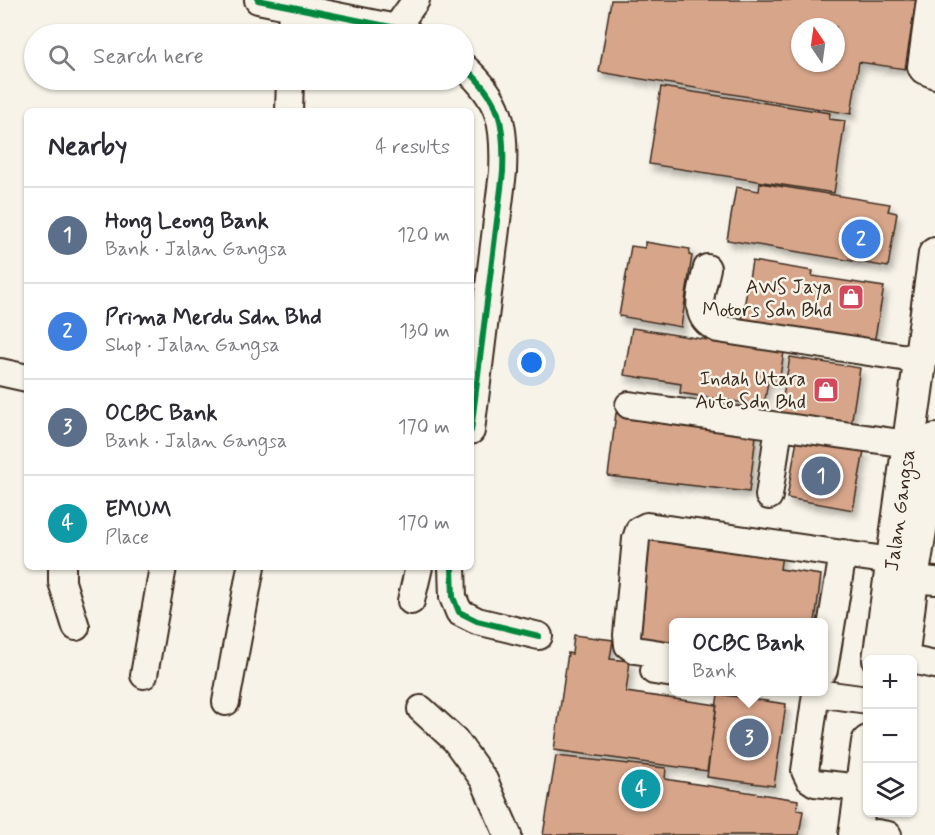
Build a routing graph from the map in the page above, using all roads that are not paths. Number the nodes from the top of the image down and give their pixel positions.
1 (258, 0) edge
2 (416, 0) edge
3 (930, 0) edge
4 (292, 7) junction
5 (291, 24) edge
6 (371, 24) edge
7 (406, 24) edge
8 (935, 75) edge
9 (474, 76) edge
10 (290, 90) edge
11 (289, 108) edge
12 (935, 254) edge
13 (708, 268) dead end
14 (921, 360) junction
15 (0, 372) edge
16 (24, 377) edge
17 (629, 405) dead end
18 (474, 406) edge
19 (779, 426) junction
20 (928, 446) edge
21 (769, 496) dead end
22 (843, 553) junction
23 (62, 570) edge
24 (162, 570) edge
25 (250, 570) edge
26 (418, 570) edge
27 (452, 570) edge
28 (913, 573) edge
29 (411, 601) dead end
30 (828, 624) edge
31 (76, 627) dead end
32 (539, 636) dead end
33 (903, 655) edge
34 (917, 662) edge
35 (935, 665) edge
36 (667, 667) edge
37 (144, 675) dead end
38 (828, 689) edge
39 (814, 696) edge
40 (863, 699) edge
41 (226, 702) dead end
42 (421, 709) dead end
43 (864, 763) edge
44 (861, 788) junction
45 (876, 830) edge
46 (508, 835) edge

1 - 4 street
2 - 7 street
3 - 8 street
4 - 5 street
4 - 6 street
9 - 18 street
10 - 11 street
12 - 14 main road, Jalan Gangsa
13 - 14 street
14 - 20 main road, Jalan Gangsa
15 - 16 street
17 - 19 street
19 - 20 street
19 - 21 street
20 - 28 main road, Jalan Gangsa
22 - 28 street
22 - 30 street
22 - 36 street
23 - 31 street
24 - 37 street
25 - 41 street
26 - 29 street
27 - 32 street
28 - 33 main road, Jalan Gangsa
34 - 35 street
38 - 40 street
39 - 44 street
42 - 46 street
43 - 44 main road
44 - 45 main road

